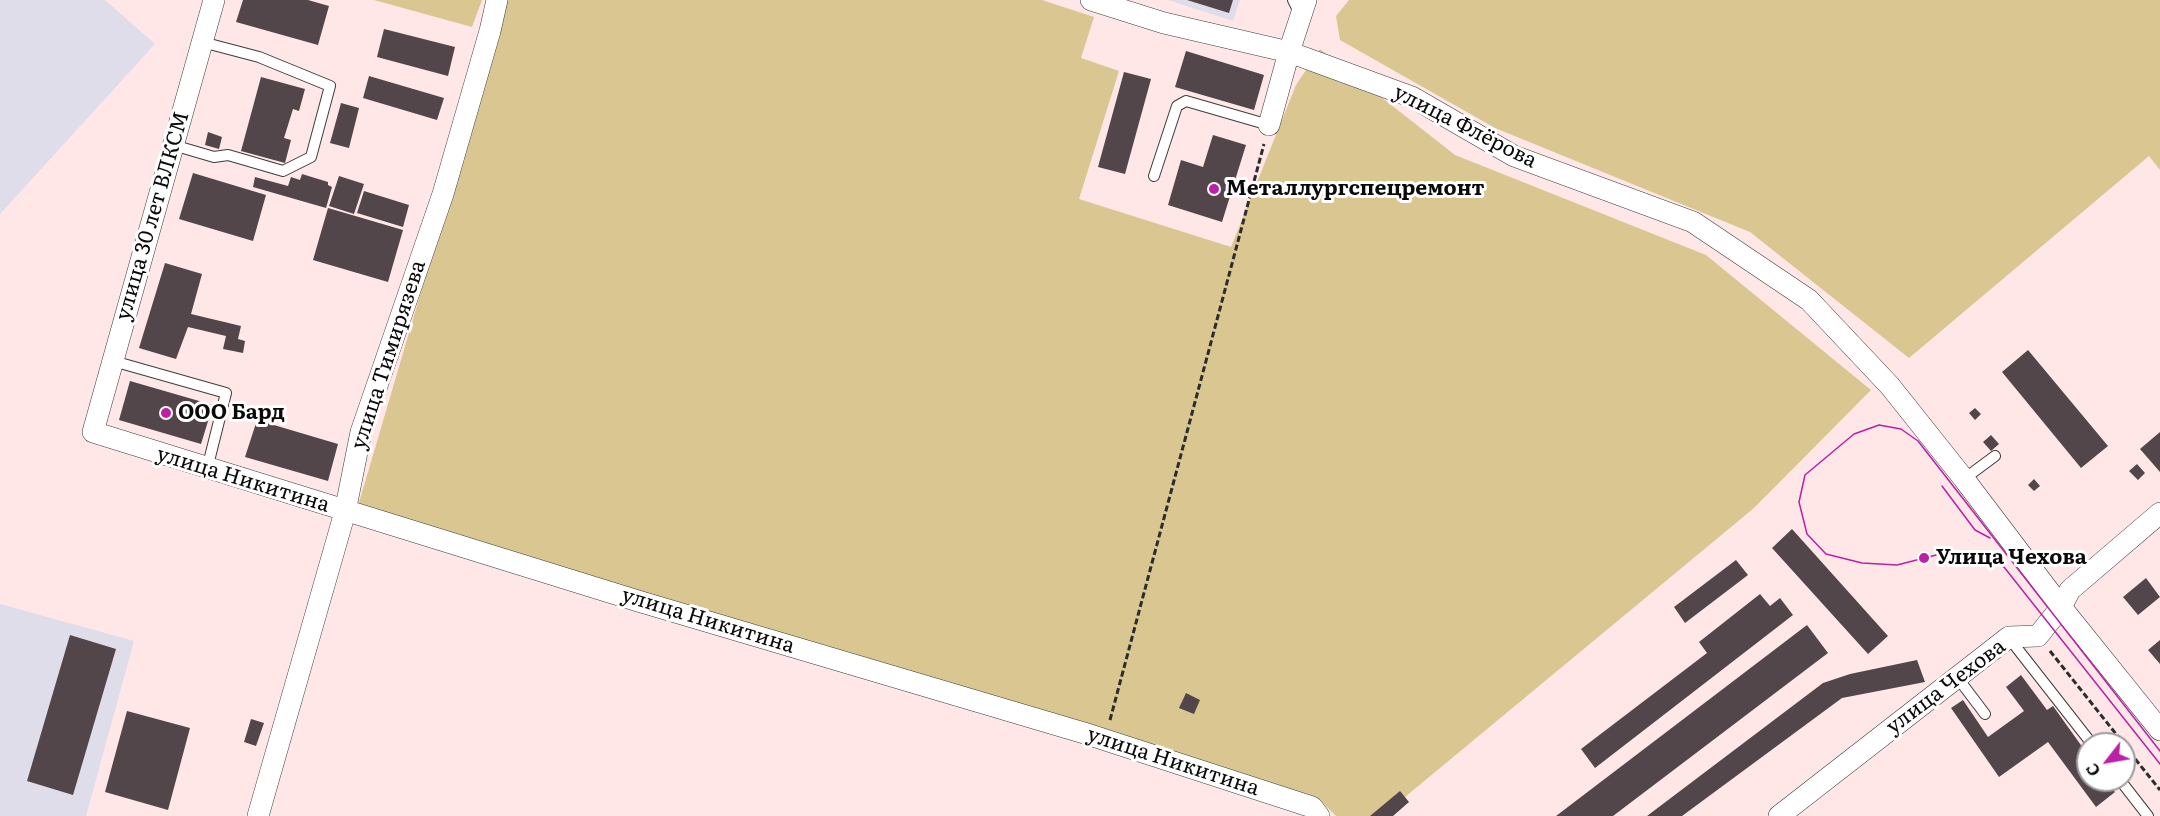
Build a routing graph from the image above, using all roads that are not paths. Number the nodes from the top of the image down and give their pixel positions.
1 (214, 0) edge
2 (496, 0) edge
3 (1090, 0) edge
4 (1300, 5) edge
5 (202, 42) junction
6 (1289, 52) junction
7 (1269, 125) joint
8 (173, 145) junction
9 (1154, 176) dead end
10 (113, 361) junction
11 (93, 432) joint
12 (1995, 456) dead end
13 (207, 468) junction
14 (1964, 479) junction
15 (345, 512) junction
16 (2160, 513) edge
17 (2061, 607) junction
18 (2008, 637) junction
19 (1957, 677) junction
20 (1985, 714) dead end
21 (2160, 730) edge
22 (2083, 732) edge
23 (2129, 792) edge
24 (258, 816) edge
25 (1320, 816) edge
26 (1779, 816) edge
27 (2148, 816) edge

1 - 5 street, улица 30 лет ВЛКСМ
2 - 15 street, улица Тимирязева
3 - 6 street, улица Флёрова
4 - 6 street
5 - 8 street, улица 30 лет ВЛКСМ
5 - 8 lane
6 - 7 street
6 - 14 street, улица Флёрова
7 - 9 lane
8 - 10 street, улица 30 лет ВЛКСМ
10 - 11 street, улица 30 лет ВЛКСМ
10 - 13 lane
11 - 13 street, улица Никитина
12 - 14 lane
13 - 15 street, улица Никитина
14 - 17 street, улица Флёрова
15 - 24 street, улица Тимирязева
15 - 25 street, улица Никитина
16 - 17 street
17 - 18 street, улица Чехова
17 - 21 street, улица Флёрова
18 - 19 street, улица Чехова
18 - 22 lane
19 - 20 lane
19 - 26 street, улица Чехова
23 - 27 lane

